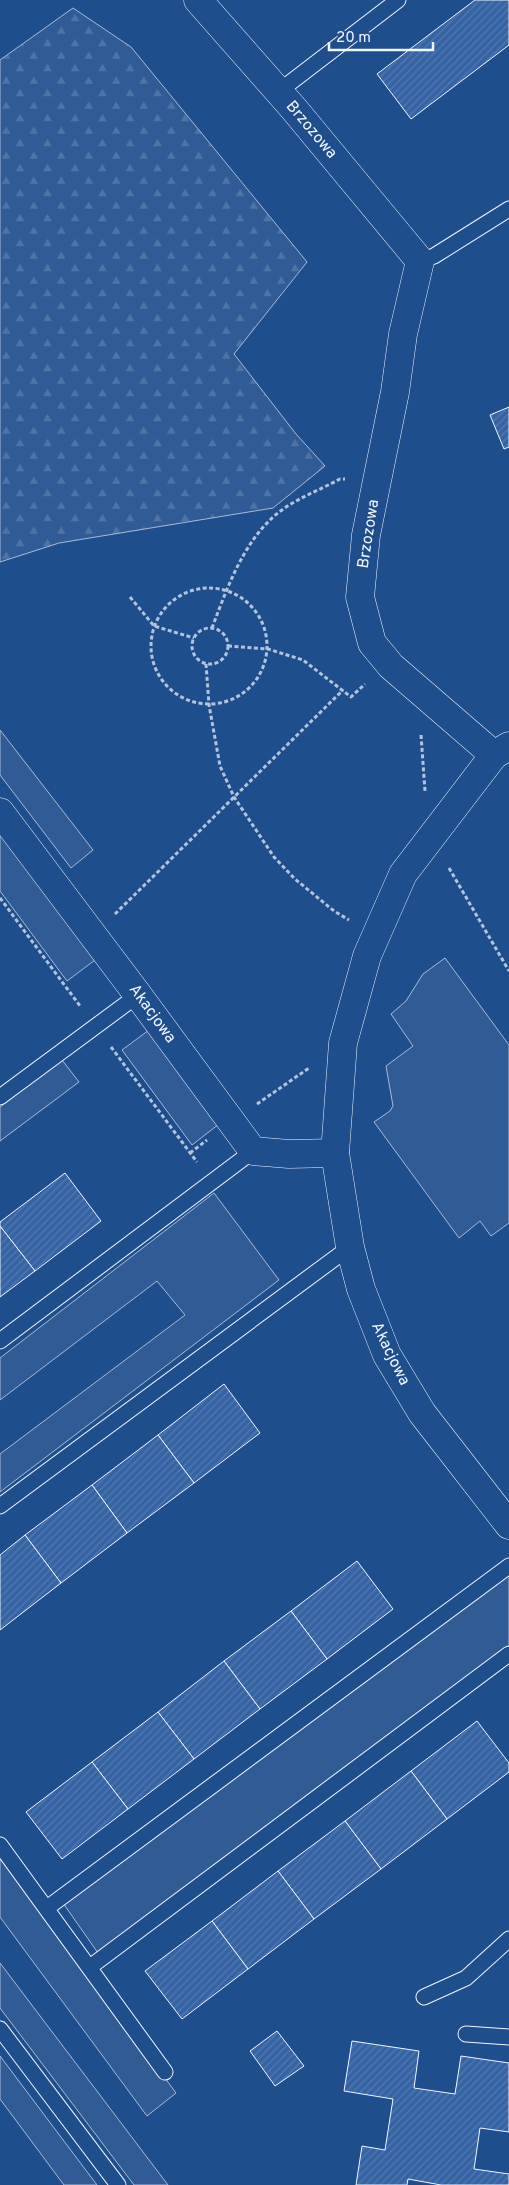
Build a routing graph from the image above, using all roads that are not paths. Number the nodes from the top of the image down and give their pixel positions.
1 (198, 0) edge
2 (398, 0) edge
3 (278, 92) junction
4 (509, 209) edge
5 (420, 261) junction
6 (502, 750) edge
7 (0, 812) edge
8 (138, 995) junction
9 (0, 1097) edge
10 (253, 1151) junction
11 (335, 1153) junction
12 (350, 1247) junction
13 (0, 1341) edge
14 (0, 1506) edge
15 (509, 1525) edge
16 (509, 1566) edge
17 (509, 1654) edge
18 (0, 1845) edge
19 (47, 1908) junction
20 (509, 1939) edge
21 (90, 1968) junction
22 (424, 1996) dead end
23 (0, 2029) edge
24 (466, 2034) dead end
25 (509, 2037) edge
26 (165, 2072) dead end
27 (118, 2185) edge

1 - 3 street, Brzozowa
2 - 3 lane, Brzozowa
3 - 5 street, Brzozowa
4 - 5 lane
5 - 6 street, Brzozowa
6 - 11 street, Akacjowa
7 - 8 street, Akacjowa
8 - 9 lane
8 - 10 street, Akacjowa
10 - 11 street
10 - 13 lane
11 - 12 street, Akacjowa
12 - 14 lane
12 - 15 street, Akacjowa
16 - 19 lane
17 - 21 lane
18 - 19 lane
19 - 21 lane
20 - 22 lane
21 - 26 lane
23 - 27 lane
24 - 25 lane

